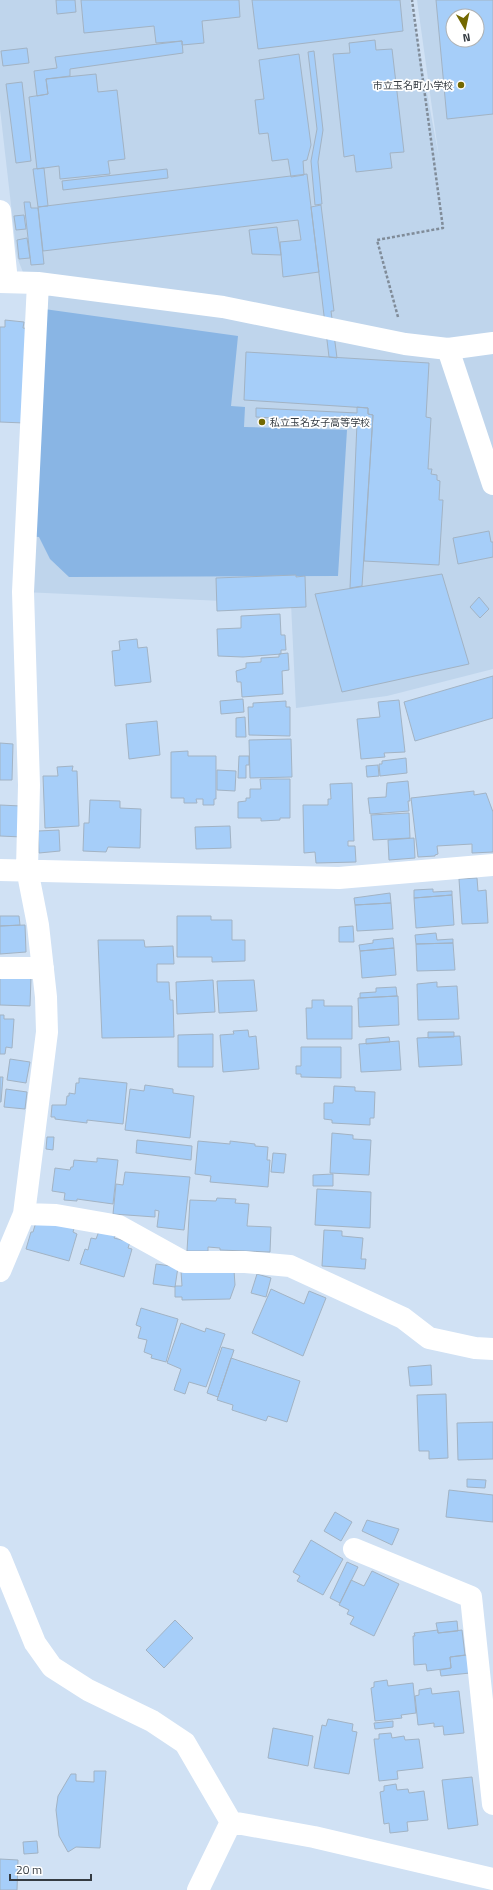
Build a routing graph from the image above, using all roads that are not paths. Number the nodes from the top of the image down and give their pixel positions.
1 (0, 211) edge
2 (4, 282) edge
3 (38, 283) junction
4 (493, 343) edge
5 (448, 349) junction
6 (493, 484) edge
7 (493, 865) edge
8 (0, 870) edge
9 (27, 870) junction
10 (0, 968) edge
11 (43, 968) junction
12 (24, 1214) junction
13 (8, 1231) edge
14 (0, 1271) edge
15 (493, 1350) edge
16 (354, 1549) dead end
17 (0, 1557) edge
18 (493, 1804) edge
19 (230, 1822) junction
20 (493, 1879) edge
21 (198, 1890) edge

1 - 2 street
2 - 3 street
3 - 5 street
3 - 9 street
4 - 5 street
5 - 6 street
7 - 9 street
8 - 9 street
9 - 11 street
10 - 11 street
11 - 12 street
12 - 13 street
12 - 15 street
13 - 14 street
16 - 18 street
17 - 19 street
19 - 20 street
19 - 21 street

